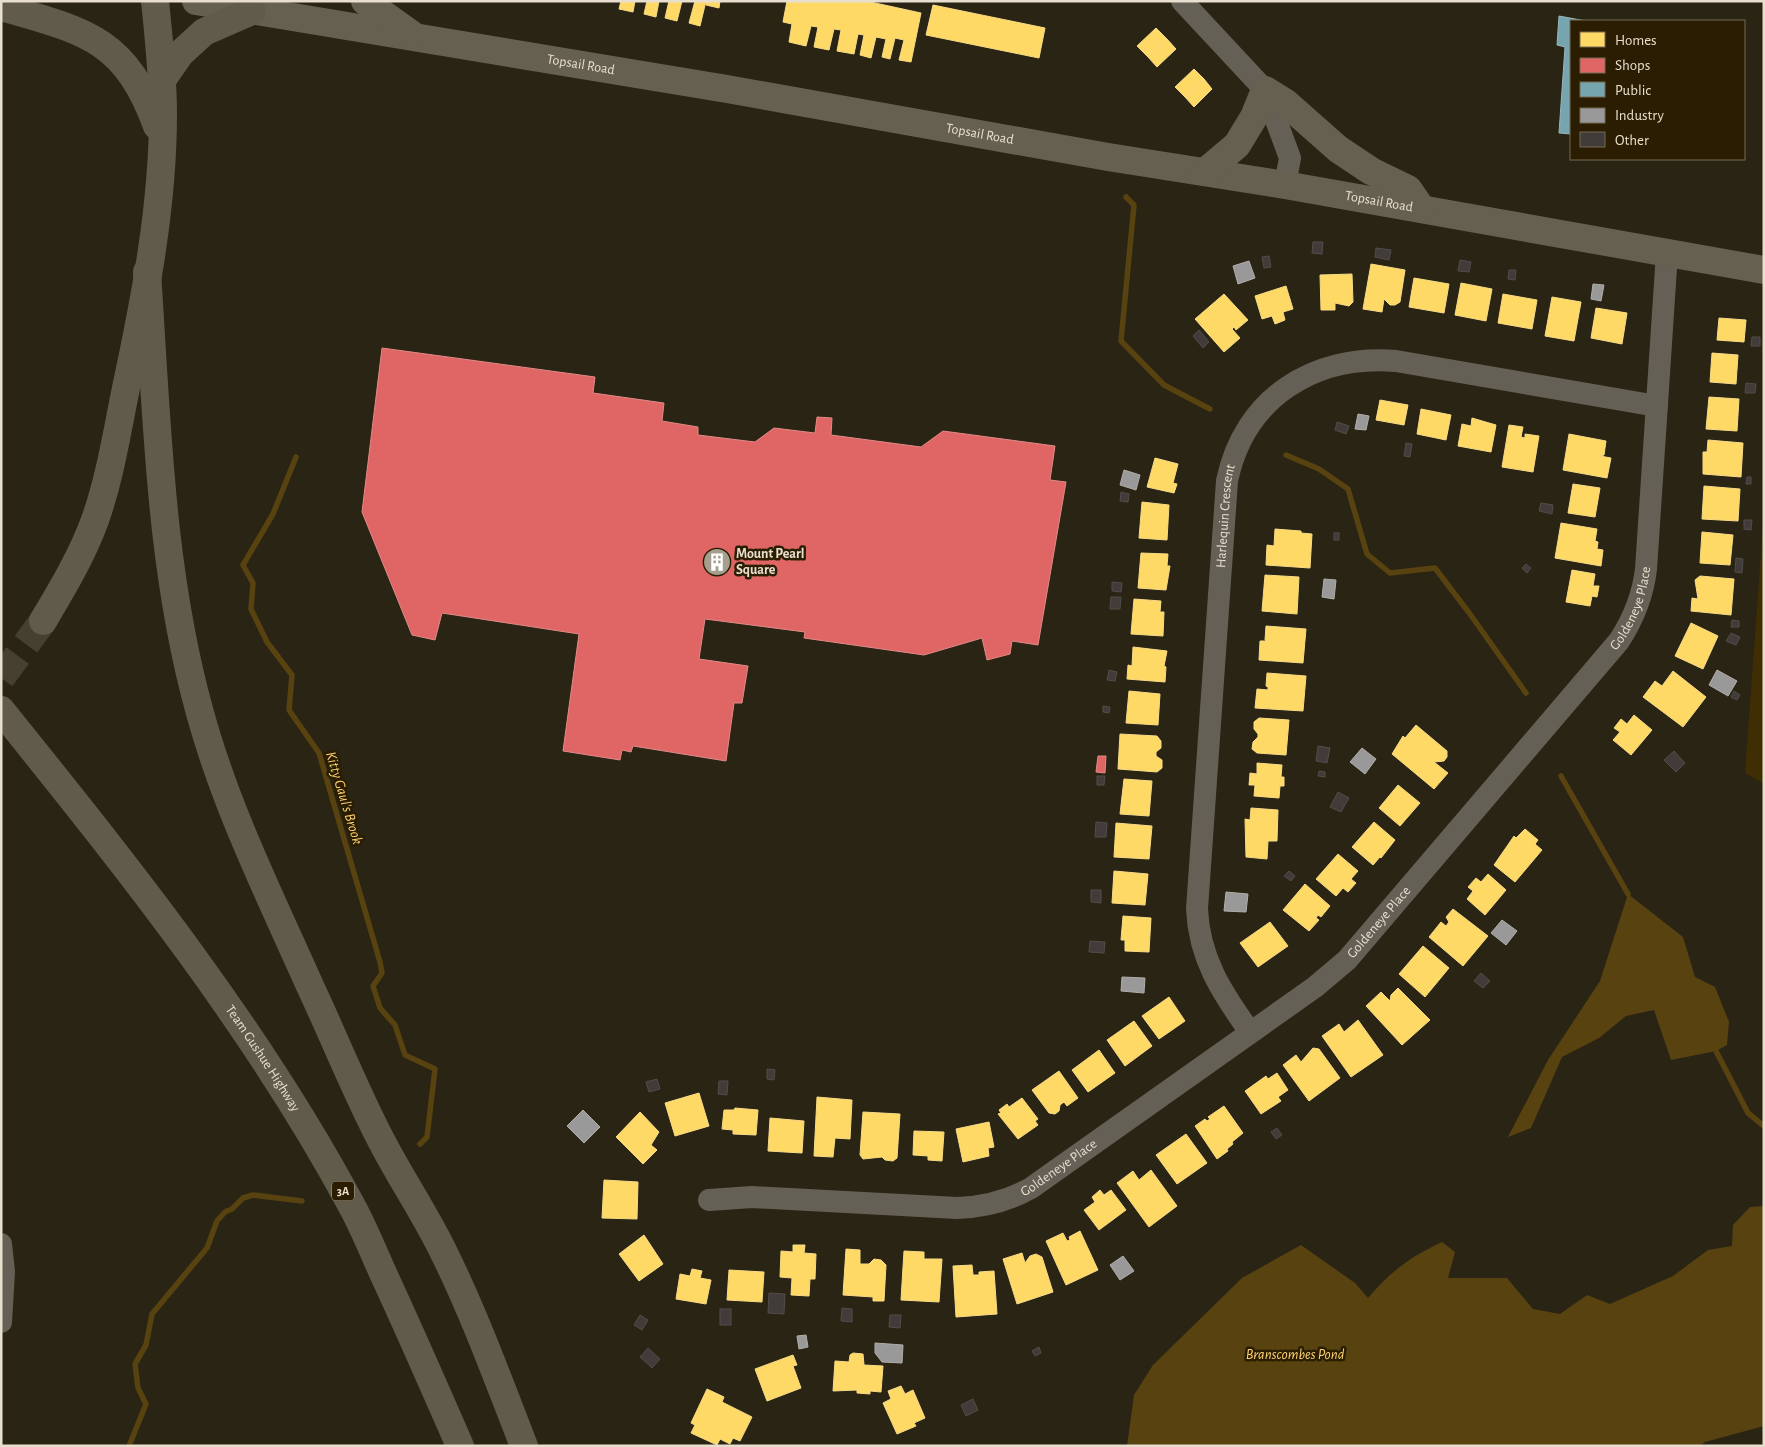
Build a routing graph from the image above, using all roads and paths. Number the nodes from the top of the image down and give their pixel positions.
1 (155, 1) edge
2 (196, 1) edge
3 (365, 1) edge
4 (1182, 1) edge
5 (1, 7) edge
6 (252, 11) junction
7 (417, 38) junction
8 (162, 80) junction
9 (1265, 90) junction
10 (162, 139) junction
11 (1205, 172) junction
12 (1285, 184) junction
13 (1421, 208) junction
14 (1667, 253) junction
15 (1764, 270) edge
16 (147, 272) junction
17 (1657, 406) junction
18 (43, 621) tunnel mouth
19 (1, 710) edge
20 (1250, 1032) junction
21 (710, 1200) dead end
22 (1, 1244) edge
23 (1, 1322) edge
24 (460, 1446) edge
25 (524, 1446) edge

1 - 8 highway
2 - 6 main road, Topsail Road
3 - 7 main road
4 - 9 street
5 - 10 highway
6 - 7 main road, Topsail Road
6 - 8 highway
7 - 11 main road, Topsail Road
8 - 10 highway
9 - 11 main road
9 - 12 street
9 - 13 main road
10 - 16 highway
11 - 12 main road, Topsail Road
12 - 13 main road, Topsail Road
13 - 14 main road, Topsail Road
14 - 15 main road, Topsail Road
14 - 17 street, Goldeneye Place
16 - 18 highway
16 - 25 highway
17 - 20 street, Goldeneye Place
17 - 20 street, Harlequin Crescent
19 - 24 highway, Team Gushue Highway / 3A
20 - 21 street, Goldeneye Place
22 - 23 street

